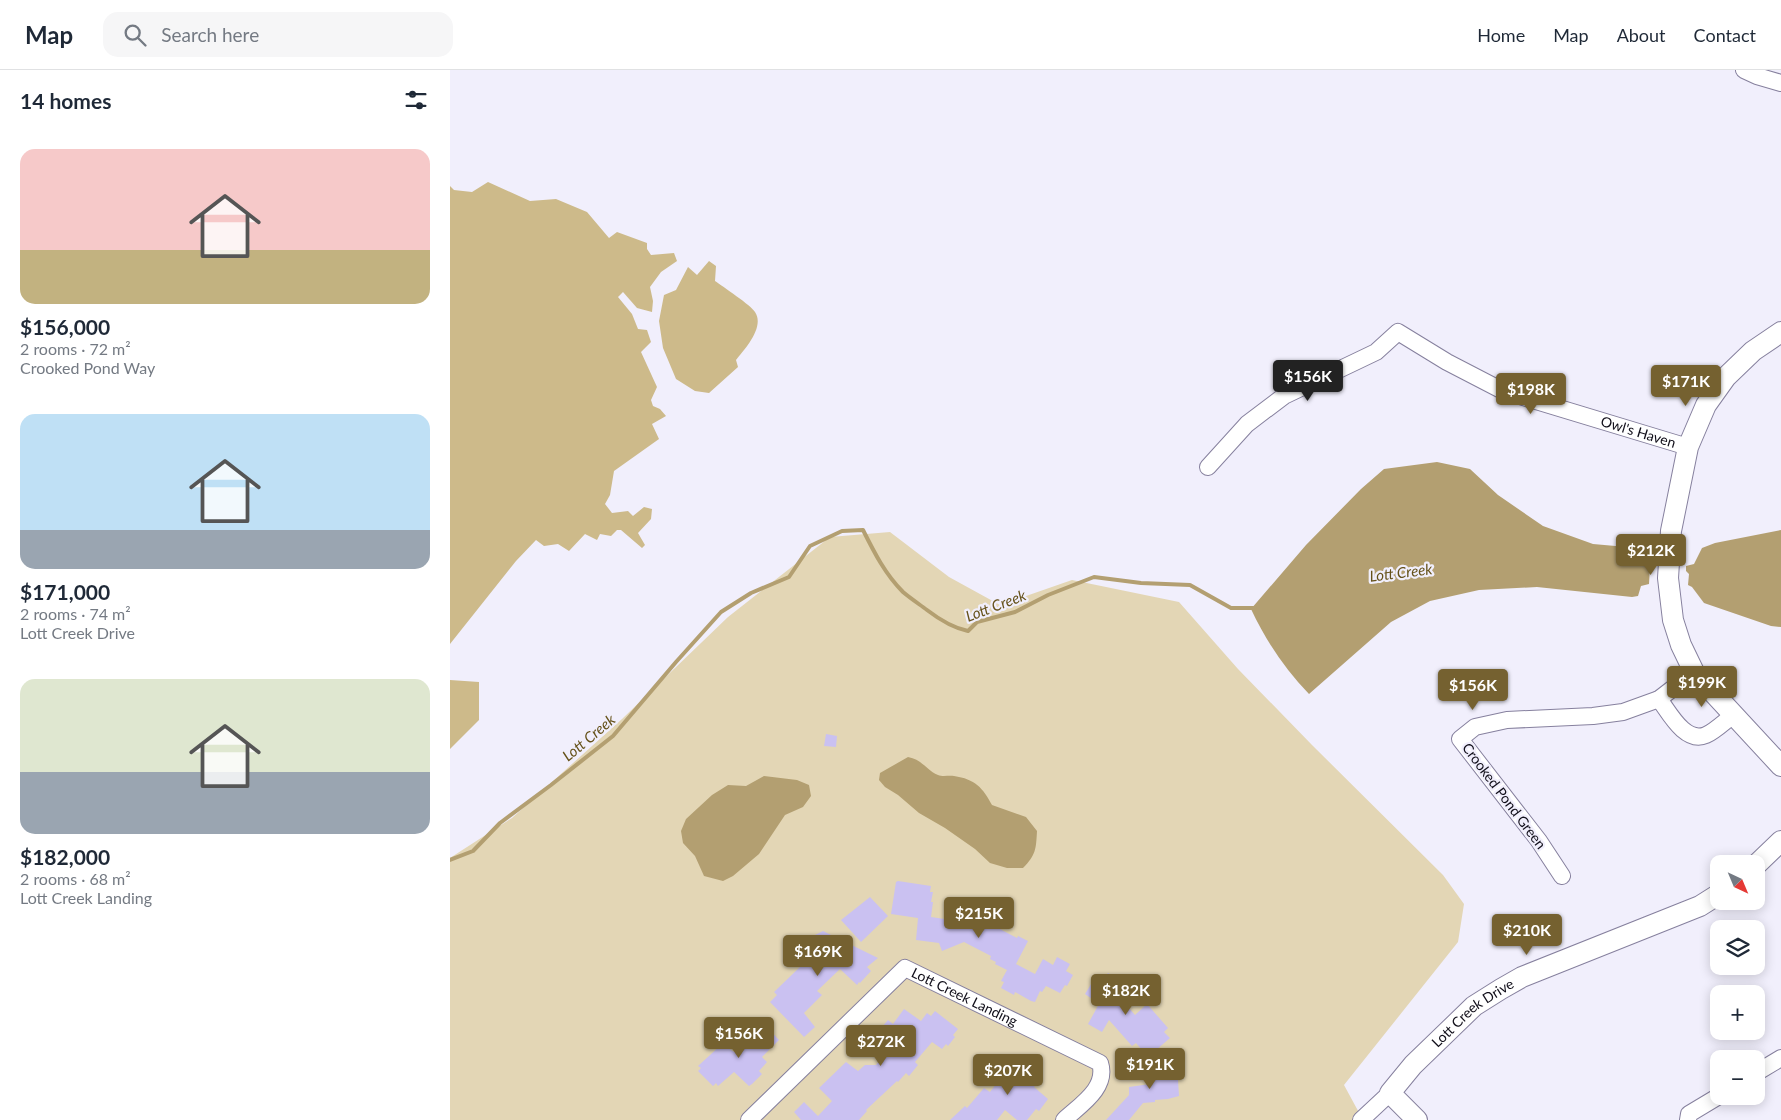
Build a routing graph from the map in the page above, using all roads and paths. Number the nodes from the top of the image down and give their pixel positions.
1 (1744, 70) edge
2 (1781, 83) edge
3 (1781, 332) edge
4 (1688, 447) junction
5 (1208, 467) dead end
6 (1694, 672) junction
7 (1658, 699) junction
8 (1732, 716) junction
9 (1781, 766) edge
10 (1781, 842) edge
11 (1765, 857) edge
12 (1562, 876) dead end
13 (1710, 900) edge
14 (1781, 1058) edge
15 (1765, 1068) edge
16 (1390, 1093) junction
17 (1710, 1101) edge
18 (749, 1120) edge
19 (1064, 1120) edge
20 (1360, 1120) edge
21 (1417, 1120) edge
22 (1688, 1120) edge

1 - 2 street
3 - 4 street
4 - 5 street, Owl's Haven
4 - 6 street
6 - 7 street, Crooked Pond Green
6 - 8 street
7 - 8 street
7 - 12 street, Crooked Pond Green
8 - 9 street
10 - 11 street
13 - 16 street, Lott Creek Drive
14 - 15 street
16 - 20 street, Lott Creek Drive
16 - 21 street
17 - 22 street
18 - 19 street, Lott Creek Landing

